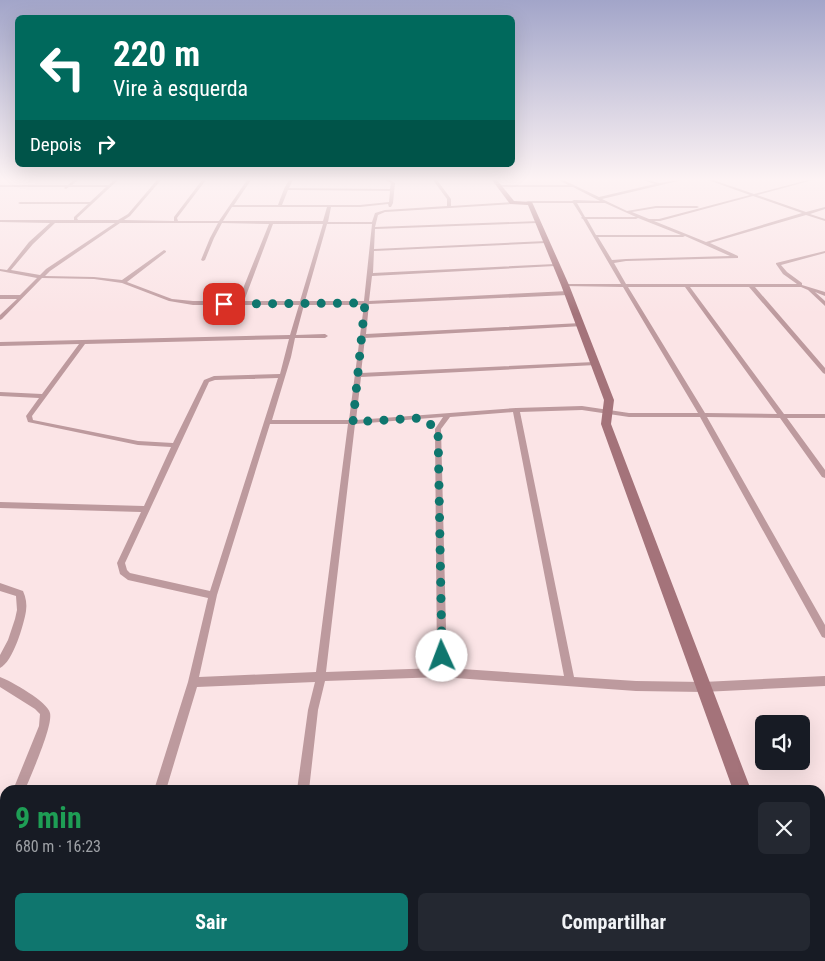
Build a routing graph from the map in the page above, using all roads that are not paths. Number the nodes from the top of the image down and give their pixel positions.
1 (271, 224) edge
2 (325, 224) edge
3 (50, 225) edge
4 (95, 225) edge
5 (112, 225) edge
6 (219, 225) edge
7 (345, 225) edge
8 (421, 225) edge
9 (539, 225) edge
10 (587, 225) edge
11 (664, 225) edge
12 (766, 225) edge
13 (373, 226) junction
14 (102, 232) junction
15 (595, 236) junction
16 (687, 236) junction
17 (546, 242) junction
18 (706, 243) junction
19 (372, 250) junction
20 (164, 251) dead end
21 (825, 252) edge
22 (203, 260) dead end
23 (608, 260) junction
24 (555, 265) junction
25 (0, 270) edge
26 (8, 271) junction
27 (370, 275) junction
28 (41, 277) junction
29 (123, 282) junction
30 (686, 285) junction
31 (750, 285) junction
32 (625, 286) junction
33 (804, 286) junction
34 (567, 289) junction
35 (825, 294) edge
36 (0, 297) edge
37 (21, 297) junction
38 (303, 303) junction
39 (365, 303) junction
40 (240, 304) junction
41 (825, 304) edge
42 (0, 318) edge
43 (581, 325) junction
44 (292, 336) junction
45 (325, 336) dead end
46 (362, 336) junction
47 (83, 342) junction
48 (0, 344) edge
49 (594, 364) junction
50 (825, 372) edge
51 (357, 375) junction
52 (282, 376) junction
53 (0, 394) edge
54 (44, 396) junction
55 (516, 410) junction
56 (607, 412) junction
57 (447, 416) junction
58 (703, 416) junction
59 (782, 416) junction
60 (825, 416) edge
61 (420, 418) junction
62 (267, 422) junction
63 (353, 422) junction
64 (438, 429) junction
65 (173, 445) junction
66 (825, 475) edge
67 (0, 505) edge
68 (148, 509) junction
69 (0, 587) edge
70 (213, 595) junction
71 (825, 634) edge
72 (0, 663) edge
73 (442, 672) junction
74 (322, 676) junction
75 (570, 681) junction
76 (825, 681) edge
77 (0, 682) edge
78 (193, 682) junction
79 (703, 687) junction
80 (21, 785) edge
81 (162, 785) edge
82 (304, 785) edge
83 (740, 785) edge

1 - 40 street
2 - 38 street
3 - 26 street
4 - 14 street
5 - 14 street
6 - 22 street
7 - 13 street
8 - 13 street
9 - 17 street
10 - 15 street
11 - 16 street
12 - 18 street
13 - 19 street
14 - 28 street
15 - 16 street
15 - 23 street
16 - 18 street
17 - 19 street
17 - 24 street
18 - 23 street
19 - 27 street
20 - 29 street
21 - 33 street
23 - 32 street
24 - 27 street
24 - 34 street
25 - 26 street
26 - 28 street
27 - 39 street
28 - 29 street
28 - 37 street
29 - 40 street
30 - 31 street
30 - 32 street
30 - 59 street
31 - 33 street
31 - 50 street
32 - 34 street
32 - 58 street
33 - 35 street
33 - 41 street
34 - 39 street
34 - 43 street
36 - 37 street
37 - 42 street
38 - 39 street
38 - 40 street
38 - 44 street
39 - 46 street
43 - 46 street
43 - 49 street
44 - 45 street
44 - 47 street
44 - 52 street
46 - 51 street
47 - 48 street
47 - 54 street
49 - 51 street
49 - 56 street
51 - 63 street
52 - 62 street
52 - 65 street
53 - 54 street
54 - 65 street
55 - 56 street
55 - 57 street
55 - 75 street
56 - 58 street
56 - 79 street
57 - 61 street
57 - 64 street
58 - 59 street
58 - 71 street
59 - 60 street
59 - 66 street
61 - 63 street
61 - 64 street
62 - 63 street
62 - 70 street
63 - 74 street
64 - 73 street
65 - 68 street
67 - 68 street
68 - 70 street
69 - 72 street
70 - 78 street
73 - 74 street
73 - 75 street
74 - 78 street
74 - 82 street
75 - 79 street
76 - 79 street
77 - 80 street
78 - 81 street
79 - 83 street

